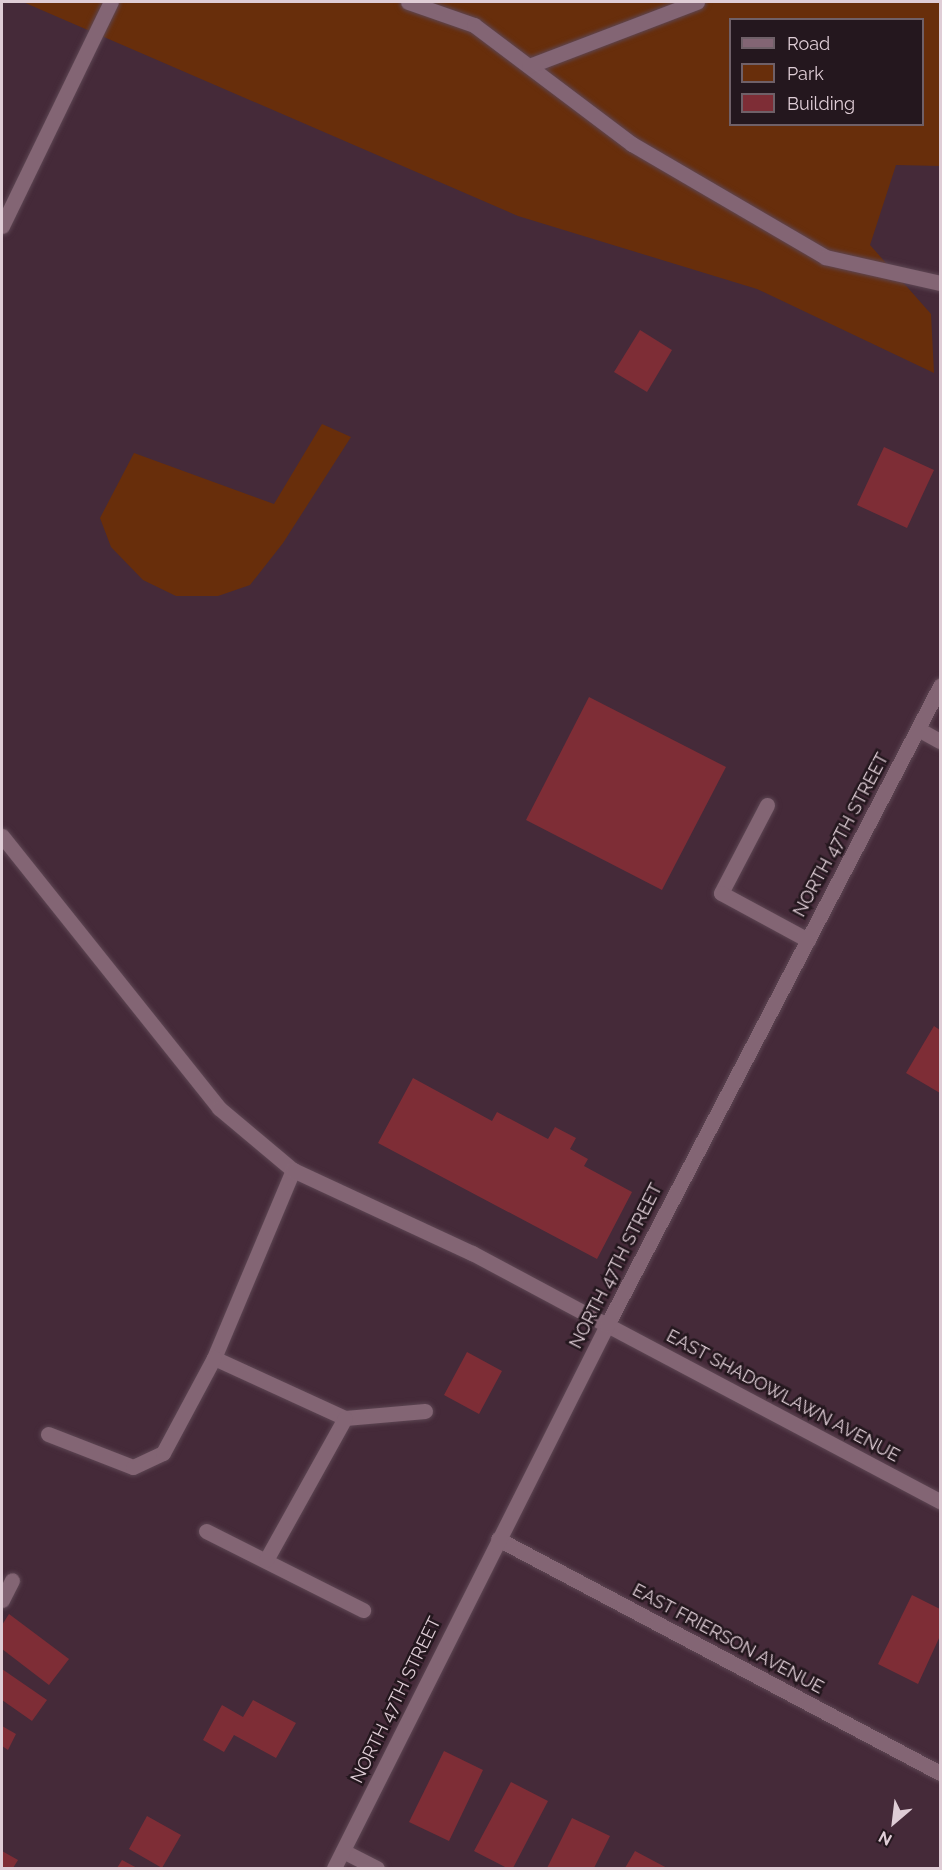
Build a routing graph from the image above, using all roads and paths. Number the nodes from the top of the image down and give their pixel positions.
1 (111, 2) edge
2 (408, 2) edge
3 (697, 2) edge
4 (529, 66) junction
5 (2, 226) edge
6 (940, 283) edge
7 (940, 686) edge
8 (918, 729) junction
9 (940, 741) edge
10 (767, 805) dead end
11 (2, 836) edge
12 (808, 940) junction
13 (293, 1170) junction
14 (607, 1325) junction
15 (214, 1358) junction
16 (425, 1411) dead end
17 (345, 1418) junction
18 (48, 1434) dead end
19 (940, 1501) edge
20 (206, 1531) dead end
21 (498, 1539) junction
22 (266, 1560) junction
23 (12, 1580) dead end
24 (2, 1600) edge
25 (363, 1610) dead end
26 (940, 1773) edge
27 (343, 1851) junction
28 (334, 1869) edge
29 (377, 1869) edge

1 - 5 street
2 - 4 street
3 - 4 street
4 - 6 street
7 - 8 street, NORTH 47TH STREET
8 - 9 street
8 - 12 street, NORTH 47TH STREET
10 - 12 street
11 - 13 street, EAST SHADOWLAWN AVENUE
12 - 14 street, NORTH 47TH STREET
13 - 14 street, EAST SHADOWLAWN AVENUE
13 - 15 street
14 - 19 street, EAST SHADOWLAWN AVENUE
14 - 21 street, NORTH 47TH STREET
15 - 17 street
15 - 18 street
16 - 17 street
17 - 22 street
20 - 22 street
21 - 26 street, EAST FRIERSON AVENUE
21 - 27 street, NORTH 47TH STREET
22 - 25 street
23 - 24 street
27 - 28 street, NORTH 47TH STREET
27 - 29 street

